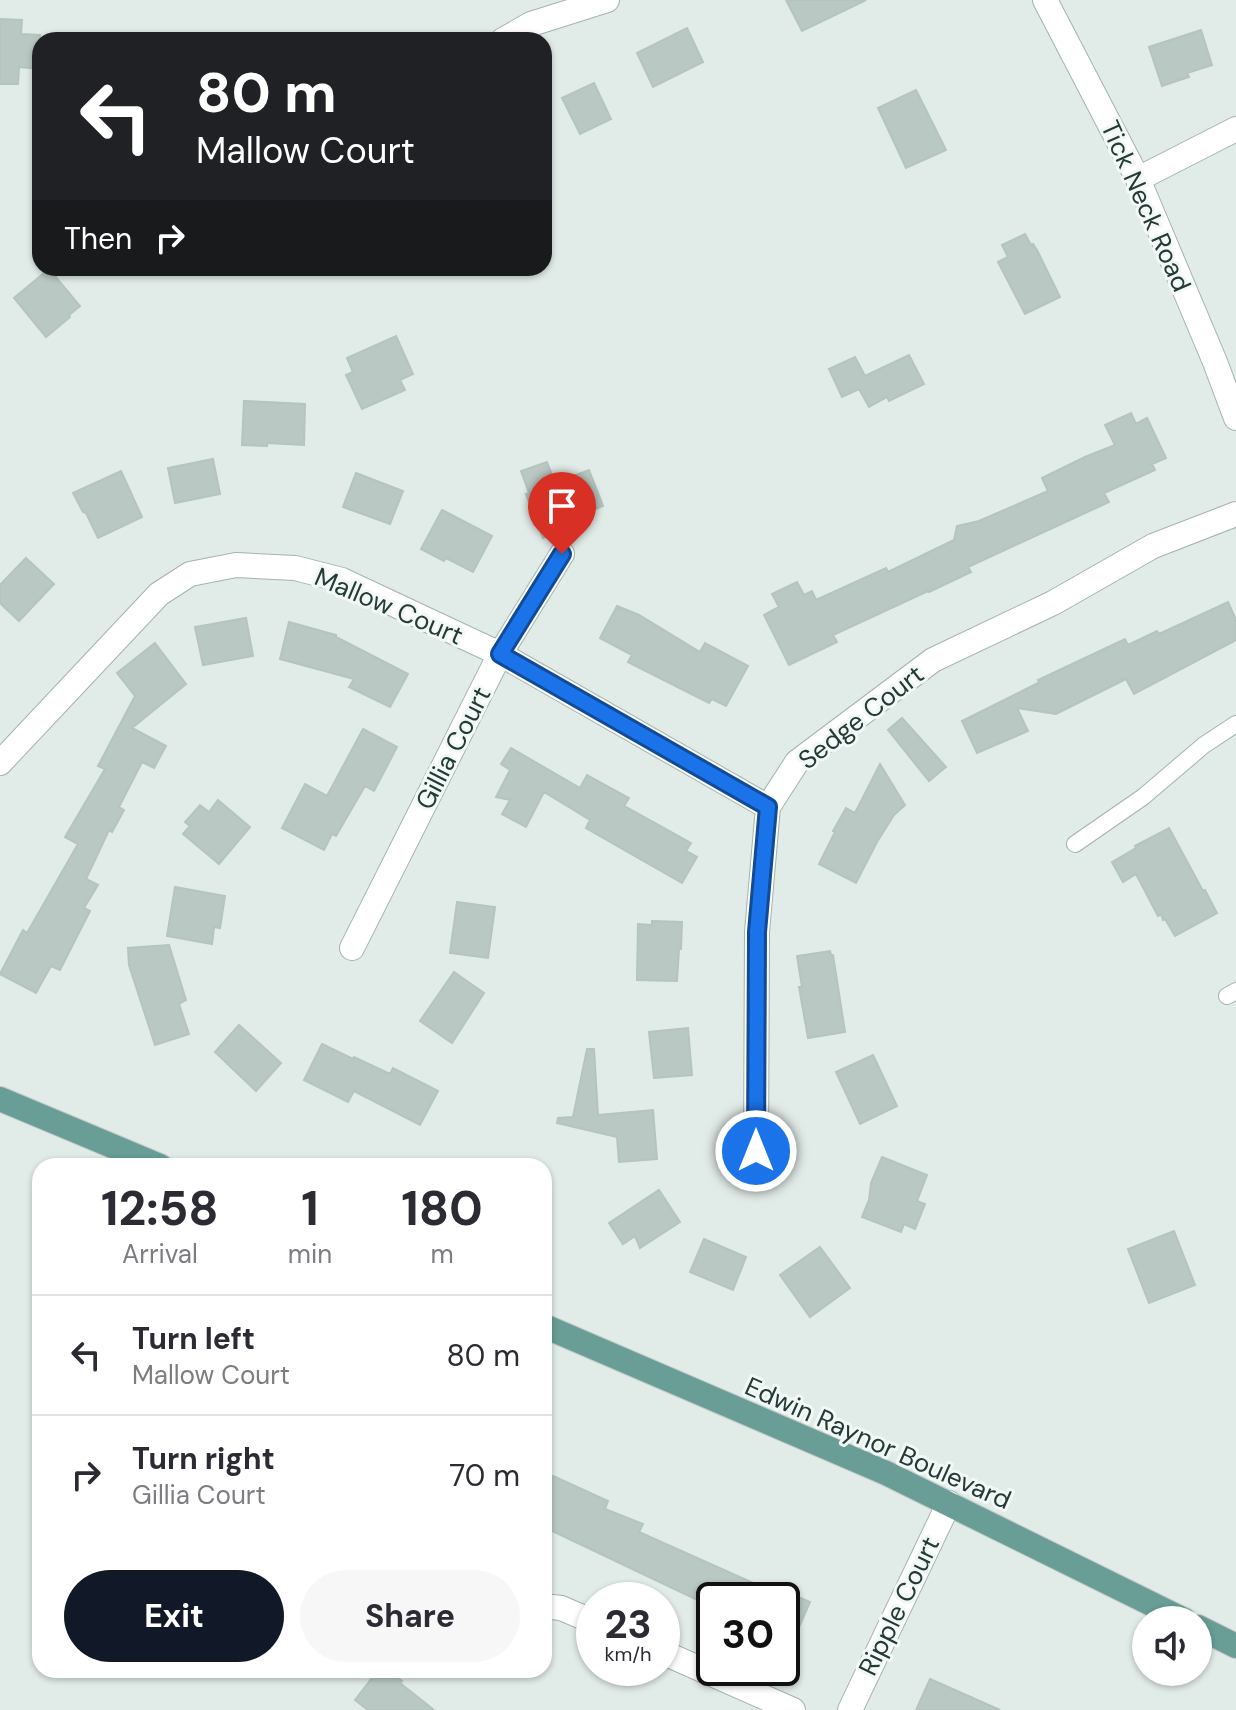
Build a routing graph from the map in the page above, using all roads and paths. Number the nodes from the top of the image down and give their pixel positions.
1 (607, 0) edge
2 (1045, 0) edge
3 (517, 32) edge
4 (1236, 129) edge
5 (1138, 179) junction
6 (1236, 418) edge
7 (1236, 514) edge
8 (562, 554) dead end
9 (500, 654) junction
10 (1236, 724) edge
11 (0, 763) edge
12 (768, 807) junction
13 (1075, 844) dead end
14 (352, 948) dead end
15 (0, 1099) edge
16 (756, 1151) dead end
17 (141, 1158) edge
18 (552, 1329) edge
19 (949, 1503) junction
20 (1156, 1606) edge
21 (552, 1607) edge
22 (576, 1614) edge
23 (1212, 1634) edge
24 (1236, 1646) edge
25 (680, 1660) edge
26 (793, 1710) edge
27 (850, 1710) edge

1 - 3 street
2 - 5 street, Tick Neck Road
4 - 5 street
5 - 6 street, Tick Neck Road
7 - 12 street, Sedge Court
8 - 9 street, Gillia Court
9 - 11 street, Mallow Court
9 - 12 street, Mallow Court
9 - 14 street, Gillia Court
10 - 13 lane
12 - 16 street, Sedge Court
15 - 17 main road
18 - 19 main road, Edwin Raynor Boulevard
19 - 20 main road, Edwin Raynor Boulevard
19 - 27 street, Ripple Court
21 - 22 street
23 - 24 main road
25 - 26 street

